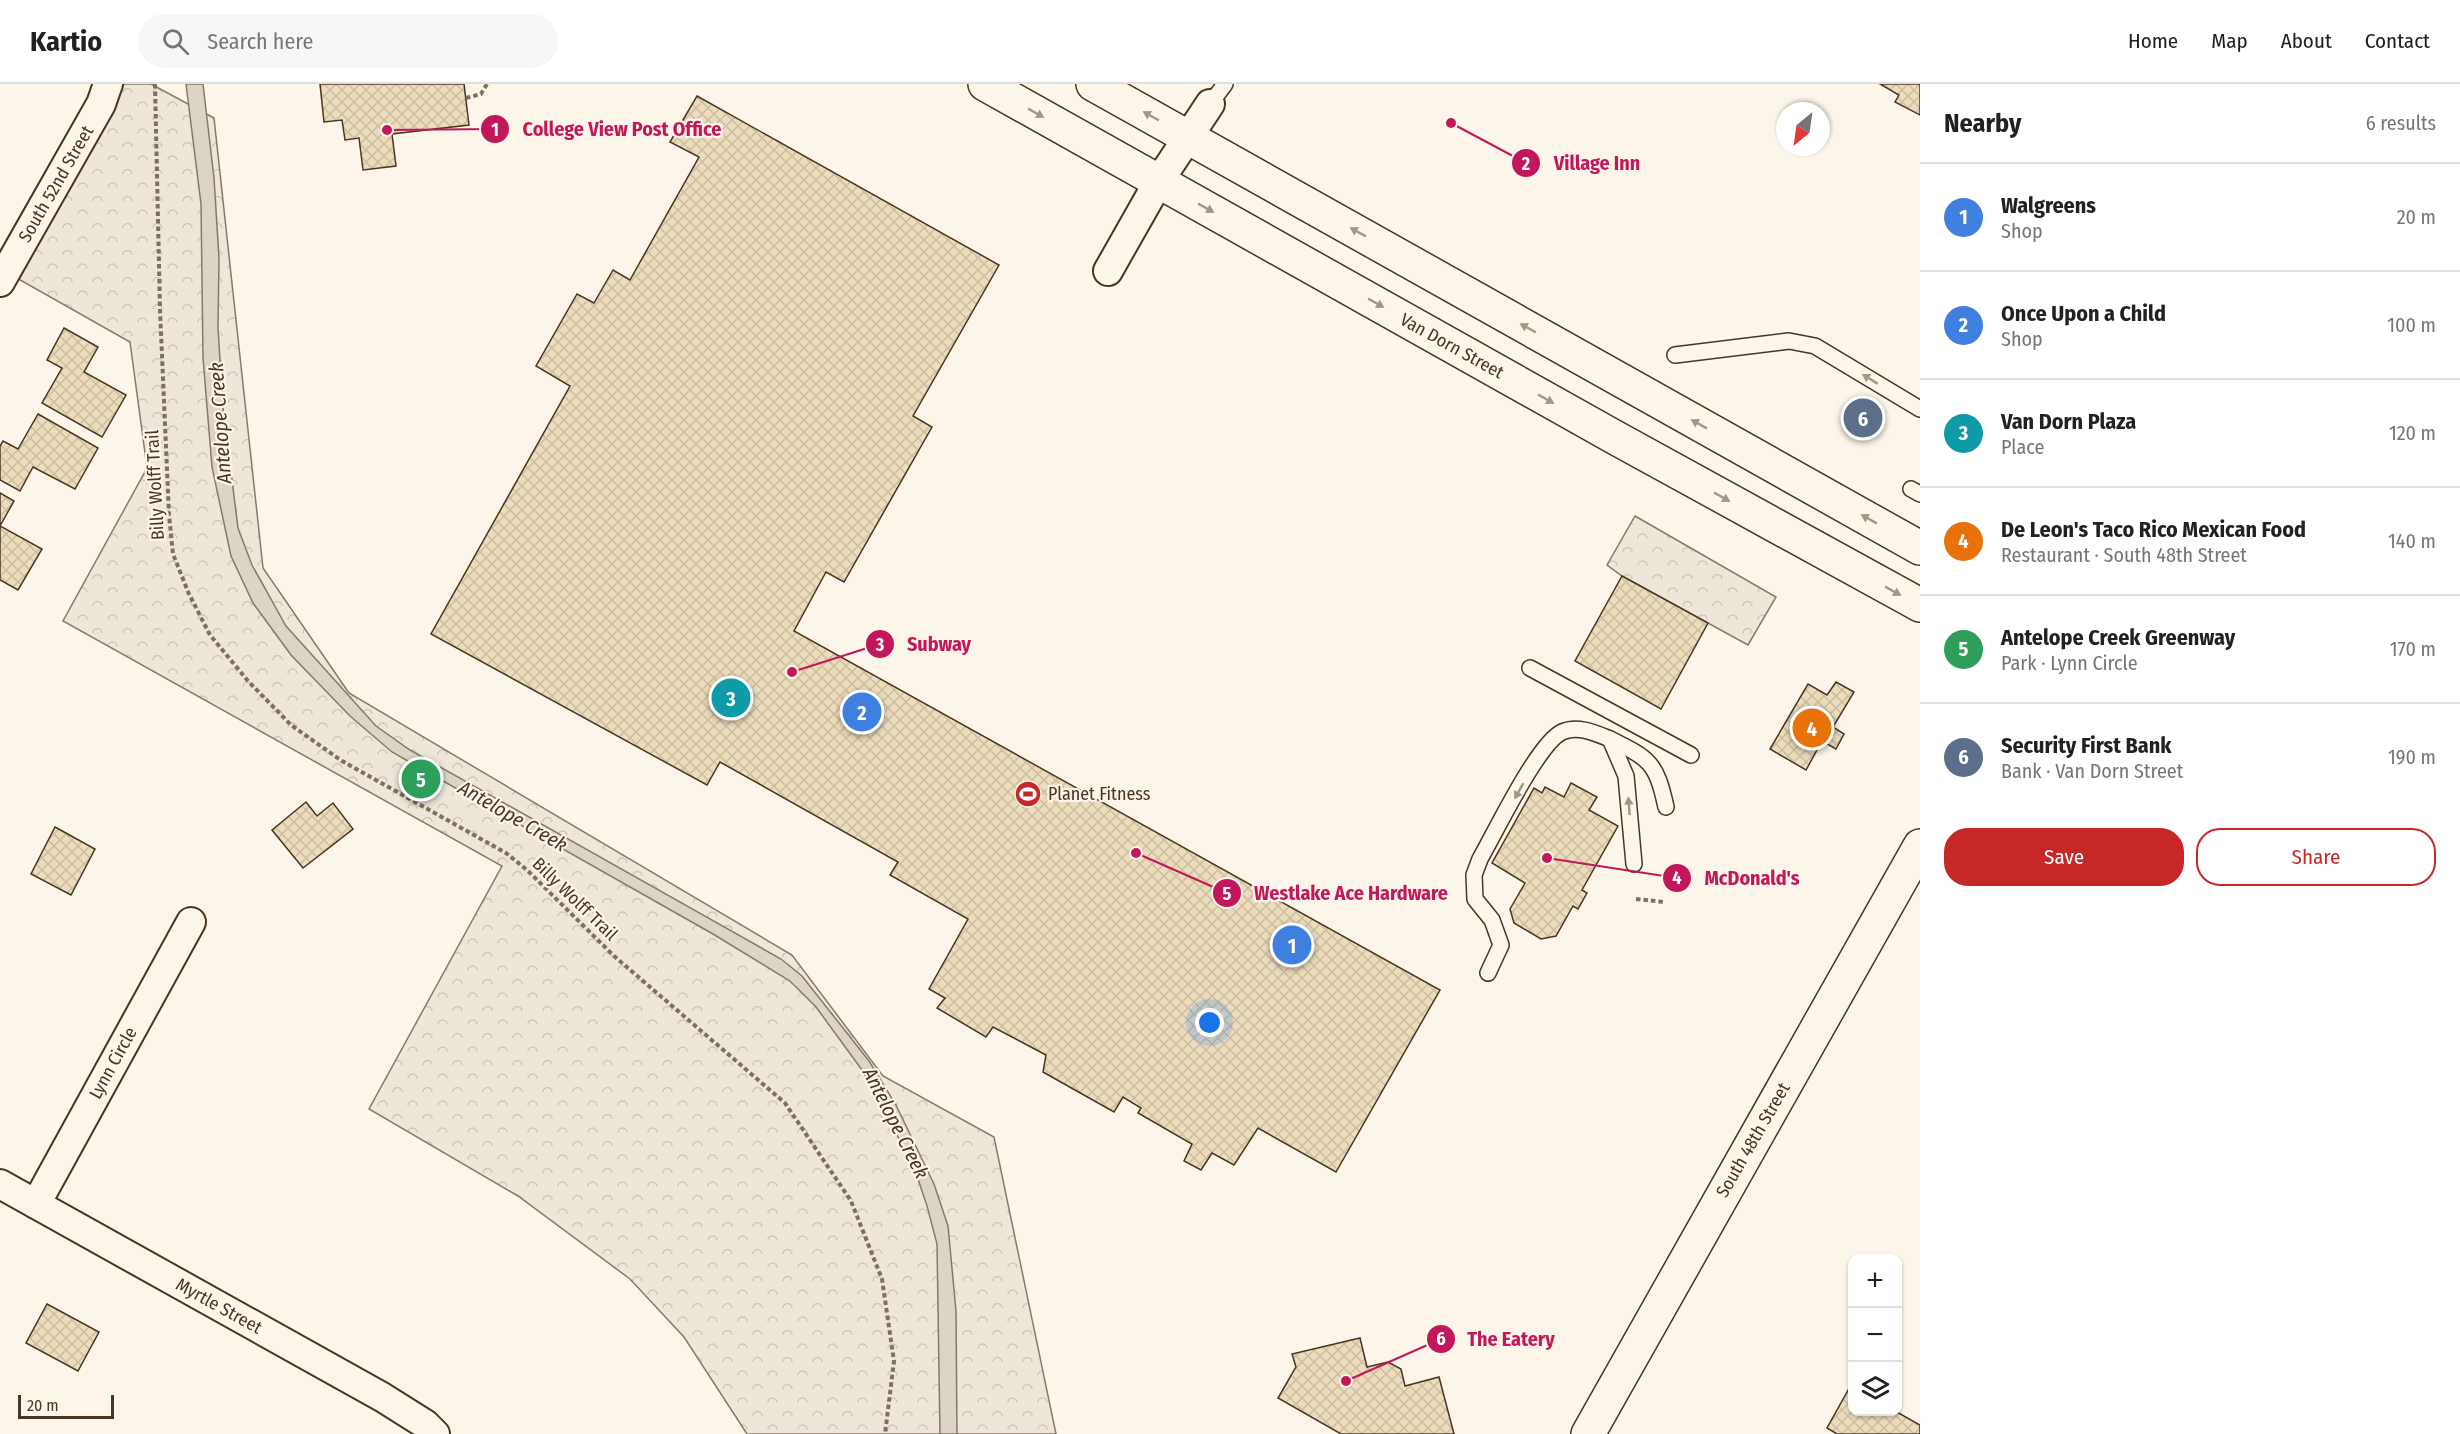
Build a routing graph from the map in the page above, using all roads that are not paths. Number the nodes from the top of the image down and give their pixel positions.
1 (108, 84) edge
2 (985, 84) edge
3 (1094, 84) edge
4 (1218, 94) edge
5 (1188, 137) junction
6 (1159, 181) junction
7 (1108, 271) dead end
8 (0, 282) edge
9 (1676, 355) dead end
10 (1920, 409) edge
11 (1920, 548) edge
12 (1920, 605) edge
13 (1530, 668) dead end
14 (1610, 739) junction
15 (1691, 755) dead end
16 (1666, 807) dead end
17 (1920, 846) edge
18 (1634, 864) dead end
19 (191, 922) dead end
20 (1488, 973) dead end
21 (0, 1184) edge
22 (36, 1204) junction
23 (435, 1434) edge
24 (1588, 1434) edge

1 - 8 street, South 52nd Street
2 -> 6 main road, Van Dorn Street
5 -> 3 main road
4 - 5 street
5 - 6 street
11 -> 5 main road
6 - 7 street
6 -> 12 main road, Van Dorn Street
10 -> 9 lane
13 - 15 lane
14 - 16 lane
18 -> 14 lane
14 -> 20 lane
17 - 24 main road, South 48th Street
19 - 22 street, Lynn Circle
21 - 22 street, Myrtle Street
22 - 23 street, Myrtle Street

